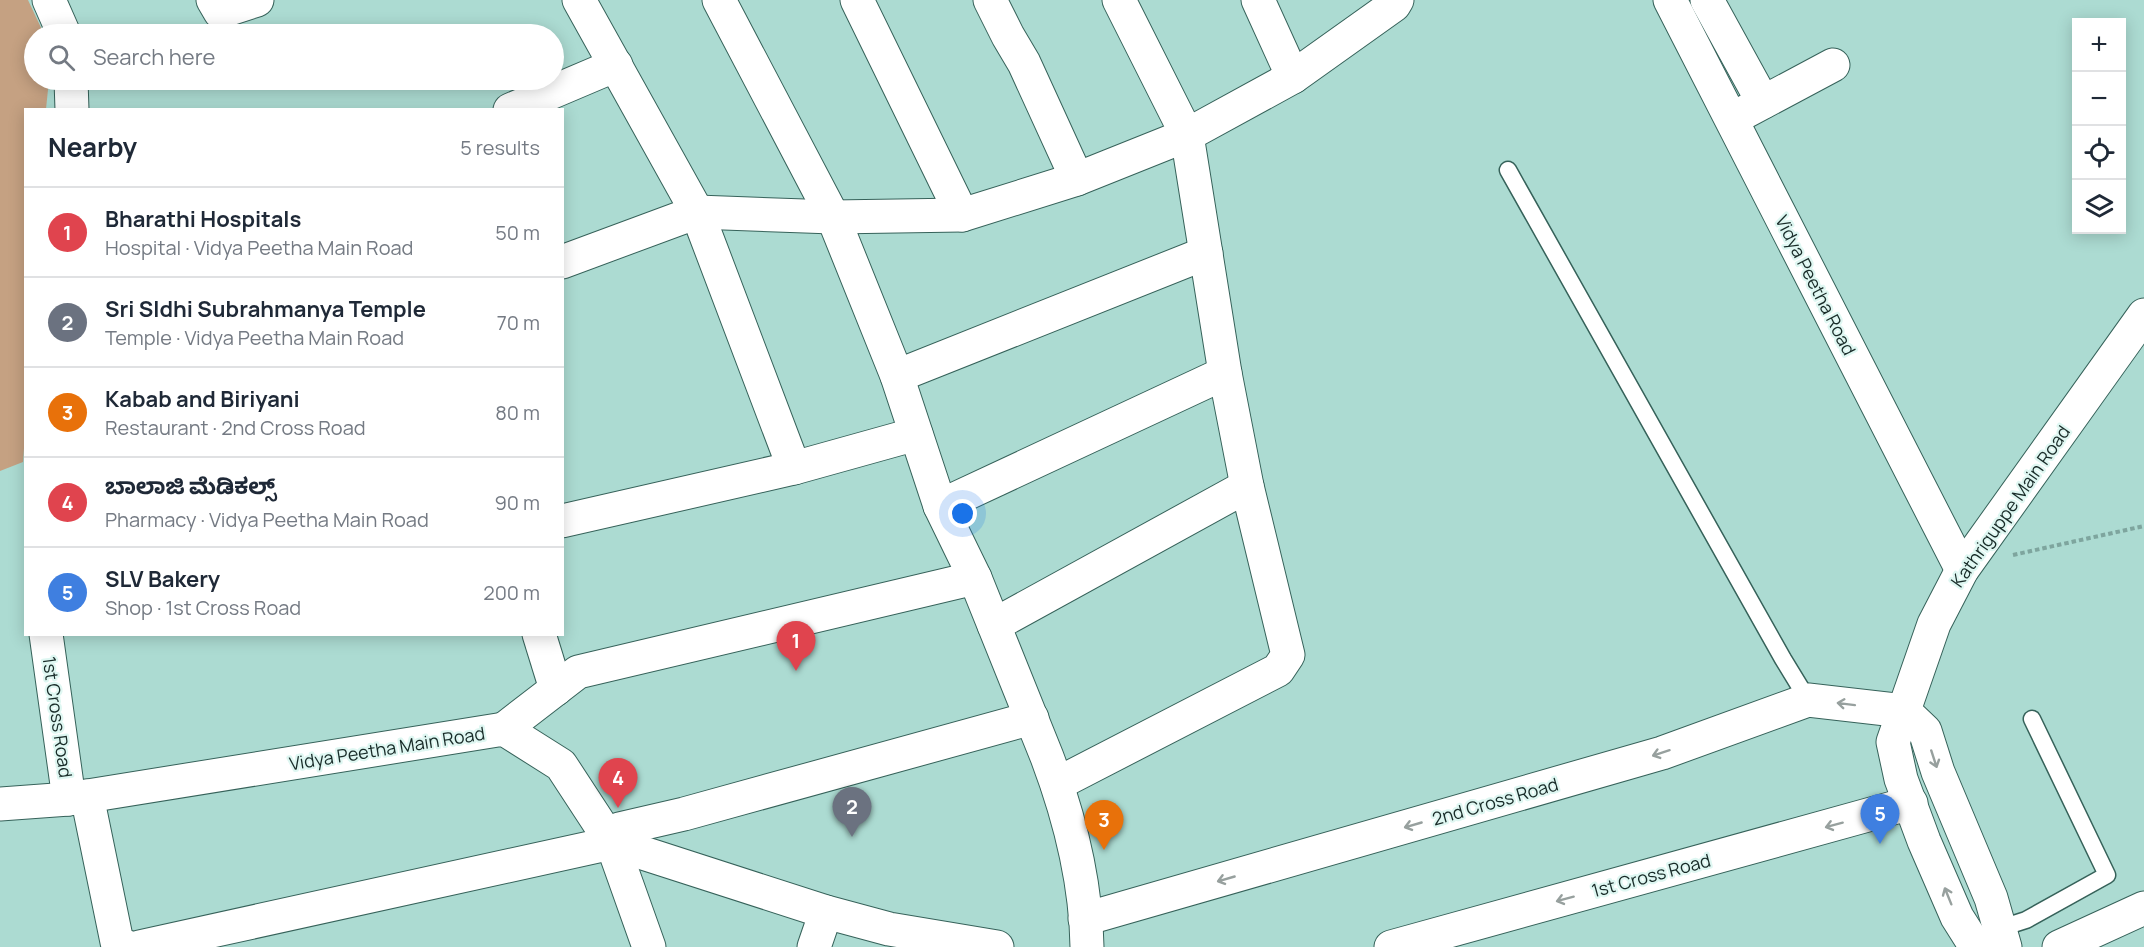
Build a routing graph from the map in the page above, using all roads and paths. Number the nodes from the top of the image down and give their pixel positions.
1 (49, 0) edge
2 (213, 0) edge
3 (257, 0) edge
4 (579, 0) edge
5 (719, 0) edge
6 (857, 0) edge
7 (990, 0) edge
8 (1119, 0) edge
9 (1258, 0) edge
10 (1670, 0) edge
11 (1707, 0) edge
12 (1394, 2) edge
13 (60, 24) edge
14 (1833, 64) dead end
15 (616, 65) junction
16 (1293, 77) junction
17 (564, 87) edge
18 (71, 90) edge
19 (557, 90) edge
20 (1763, 102) junction
21 (72, 108) edge
22 (515, 108) edge
23 (1731, 120) junction
24 (1187, 135) junction
25 (1508, 170) dead end
26 (1077, 179) junction
27 (697, 212) junction
28 (962, 215) junction
29 (833, 216) junction
30 (1206, 253) junction
31 (564, 261) edge
32 (2144, 315) edge
33 (1225, 373) junction
34 (897, 376) junction
35 (916, 434) junction
36 (794, 468) junction
37 (1247, 486) junction
38 (940, 506) junction
39 (564, 521) edge
40 (2144, 526) edge
41 (1969, 560) junction
42 (975, 578) junction
43 (994, 625) junction
44 (46, 636) edge
45 (540, 636) edge
46 (556, 688) junction
47 (1808, 700) junction
48 (1904, 711) junction
49 (1032, 718) junction
50 (2032, 719) dead end
51 (504, 729) junction
52 (1058, 784) junction
53 (78, 797) junction
54 (1911, 803) junction
55 (0, 804) edge
56 (612, 843) junction
57 (2144, 908) edge
58 (826, 912) junction
59 (1086, 933) edge
60 (1994, 941) edge
61 (127, 947) edge
62 (139, 947) edge
63 (649, 947) edge
64 (814, 947) edge
65 (997, 947) edge
66 (1391, 947) edge
67 (2059, 947) edge

1 - 13 street
2 - 3 street
4 - 15 street
5 - 29 street
6 - 28 street
7 - 26 street
8 - 24 street
9 - 16 street
10 - 23 street, Vidya Peetha Road
11 - 20 street
12 - 16 street
14 - 20 street
15 - 17 street
15 - 27 street
16 - 24 street
18 - 21 street
19 - 22 street
20 - 23 street
23 - 41 street, Vidya Peetha Road
24 - 26 street
24 - 30 street
25 - 47 lane
26 - 28 street
27 - 29 street
27 - 31 street
27 - 36 street
28 - 29 street
29 - 34 street
30 - 33 street
30 - 34 street
32 - 41 street, Kathriguppe Main Road
33 - 37 street
33 - 38 street
34 - 35 street
35 - 36 street
35 - 38 street
36 - 39 street
37 - 43 street
37 - 52 street
38 - 42 street
40 - 41 path
41 - 48 street, Kathriguppe Main Road
42 - 43 street
42 - 46 street
43 - 49 street
44 - 53 street, 1st Cross Road
45 - 46 street
46 - 51 street
48 -> 47 street, 2nd Cross Road
47 -> 59 street, 2nd Cross Road
48 - 54 street, Kathriguppe Main Road
48 -> 60 street
49 - 52 street
49 - 56 street
50 - 60 lane
51 - 53 street, Vidya Peetha Main Road
51 - 56 street, Vidya Peetha Main Road
52 - 59 street
53 - 55 street, Vidya Peetha Main Road
53 - 61 street, 1st Cross Road
60 -> 54 street, Kathriguppe Main Road
54 -> 66 street, 1st Cross Road
56 - 58 street
56 - 62 street
56 - 63 street, Vidya Peetha Main Road
57 - 67 street
58 - 64 street
58 - 65 street

